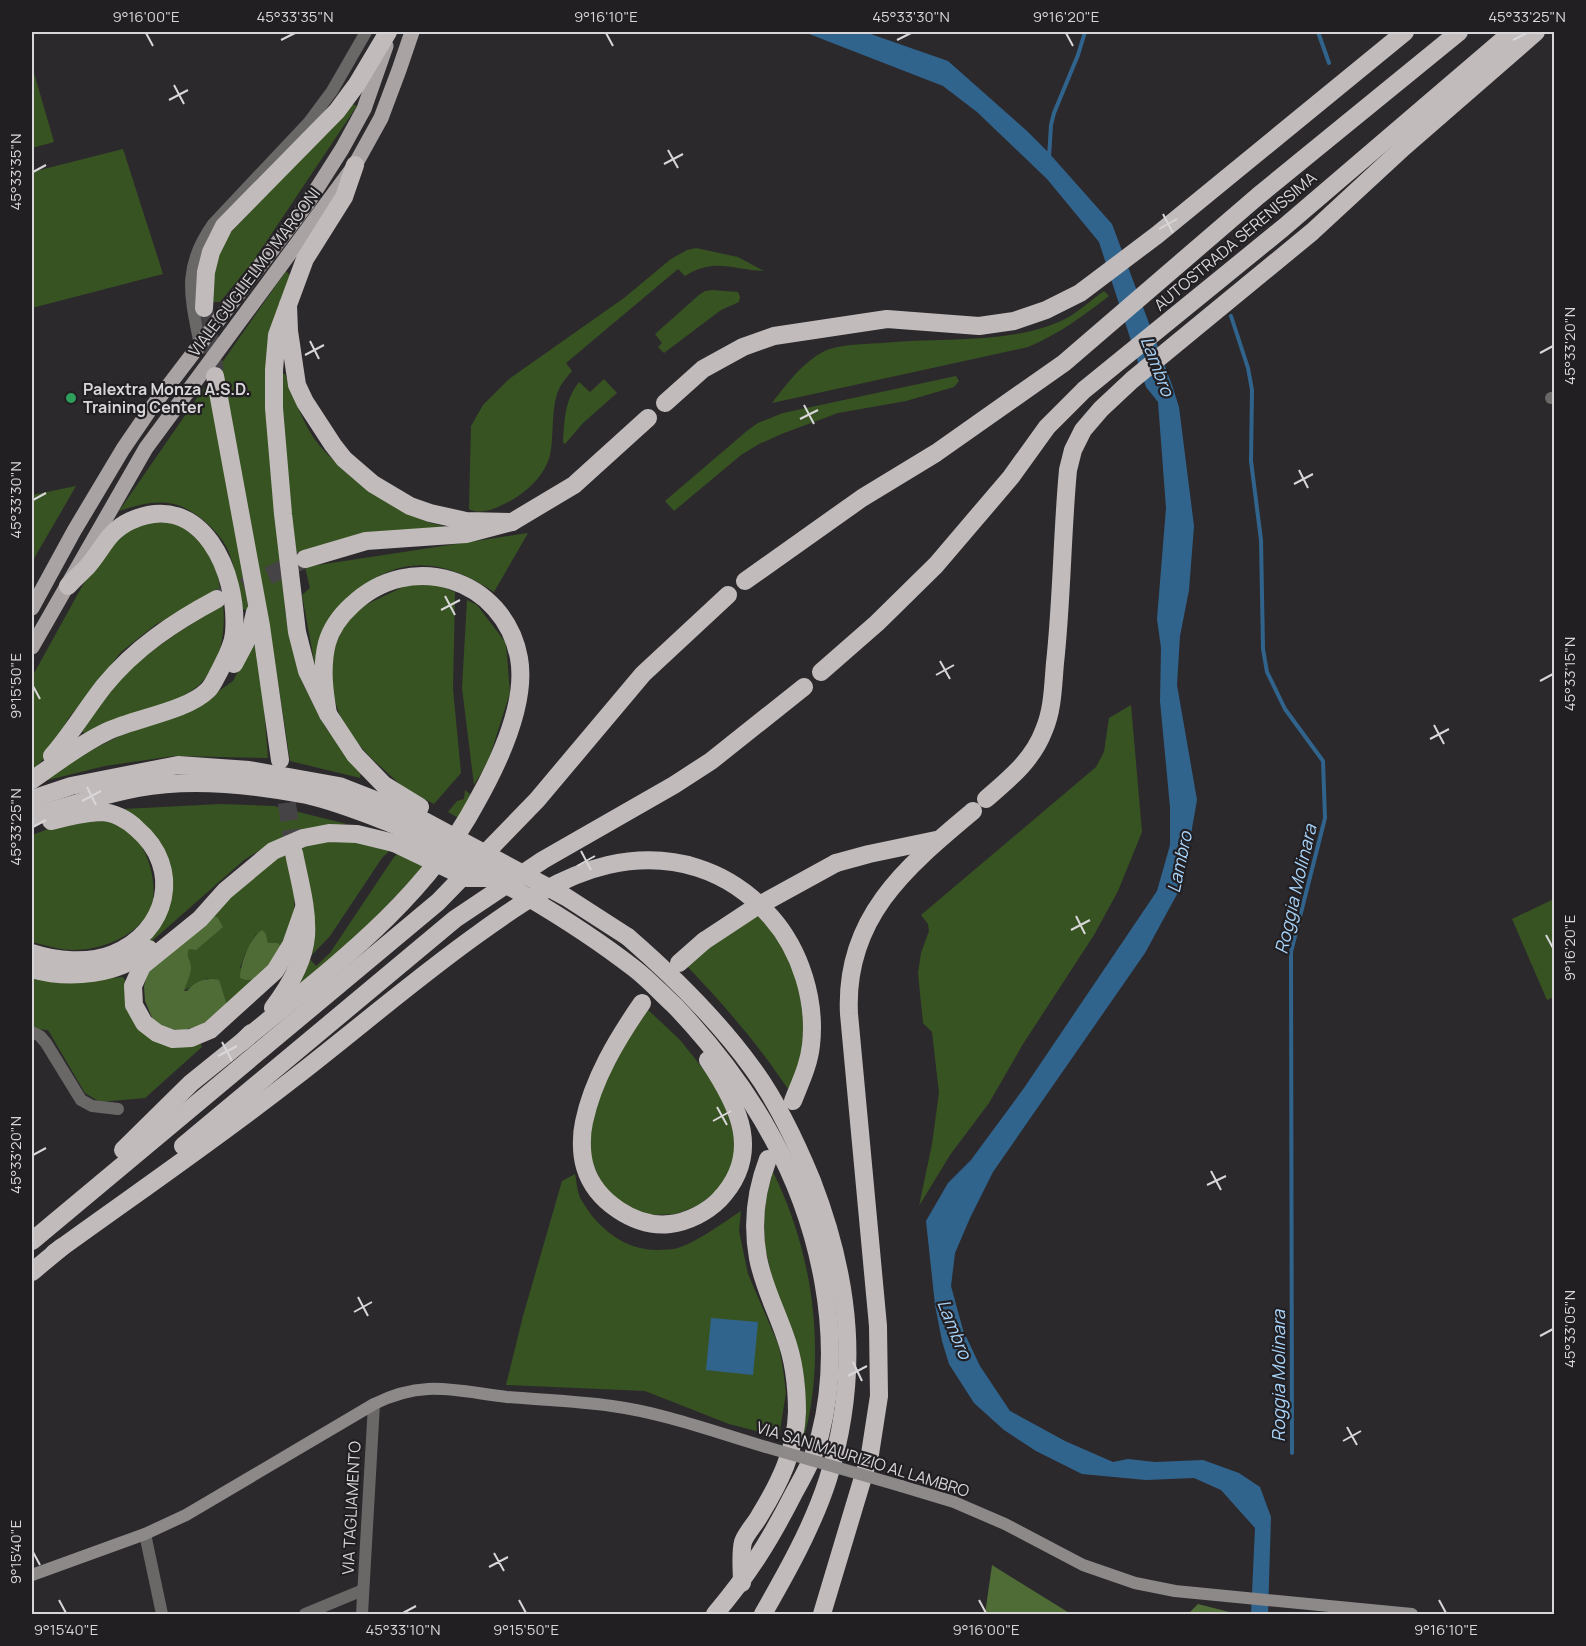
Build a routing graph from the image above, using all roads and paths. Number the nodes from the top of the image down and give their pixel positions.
1 (366, 32) edge
2 (390, 32) edge
3 (412, 32) edge
4 (1405, 32) edge
5 (1459, 32) edge
6 (1512, 32) edge
7 (1536, 32) edge
8 (355, 165) junction
9 (288, 305) junction
10 (204, 308) tunnel mouth
11 (200, 345) junction
12 (215, 376) tunnel mouth
13 (665, 403) dead end
14 (648, 418) dead end
15 (512, 522) junction
16 (305, 559) tunnel mouth
17 (745, 581) dead end
18 (68, 586) junction
19 (728, 595) dead end
20 (217, 600) tunnel mouth
21 (257, 605) junction
22 (32, 608) edge
23 (32, 647) edge
24 (821, 672) dead end
25 (804, 687) dead end
26 (210, 688) junction
27 (328, 714) junction
28 (280, 760) tunnel mouth
29 (33, 779) edge
30 (32, 799) edge
31 (417, 811) junction
32 (32, 817) edge
33 (32, 827) edge
34 (396, 835) junction
35 (938, 840) junction
36 (294, 853) tunnel mouth
37 (225, 891) junction
38 (304, 908) junction
39 (32, 953) edge
40 (679, 963) dead end
41 (32, 969) edge
42 (642, 1003) dead end
43 (675, 1006) junction
44 (32, 1032) edge
45 (243, 1041) junction
46 (793, 1101) dead end
47 (118, 1109) dead end
48 (768, 1159) dead end
49 (46, 1228) junction
50 (32, 1241) edge
51 (54, 1253) junction
52 (32, 1272) edge
53 (374, 1404) junction
54 (145, 1534) junction
55 (32, 1575) edge
56 (742, 1583) junction
57 (363, 1590) junction
58 (1308, 1610) edge
59 (162, 1614) edge
60 (305, 1614) edge
61 (362, 1614) edge
62 (715, 1614) edge
63 (763, 1614) edge
64 (822, 1614) edge
65 (1412, 1614) edge

1 - 11 street, VIALE GUGLIELMO MARCONI
2 - 10 highway
2 - 11 main road, VIALE GUGLIELMO MARCONI
3 - 8 main road, VIALE GUGLIELMO MARCONI
4 - 13 highway
5 - 17 highway, AUTOSTRADA SERENISSIMA
6 - 24 highway, AUTOSTRADA SERENISSIMA
7 - 35 highway
8 - 9 highway
8 - 18 main road, VIALE GUGLIELMO MARCONI
9 - 15 highway
9 - 27 highway
11 - 22 main road, VIALE GUGLIELMO MARCONI
12 - 21 highway
14 - 15 highway
15 - 16 highway
18 - 23 main road, VIALE GUGLIELMO MARCONI
18 - 26 highway
19 - 49 highway
20 - 29 highway
21 - 26 highway
21 - 28 highway
25 - 51 highway
26 - 29 highway
27 - 31 highway
27 - 45 highway
30 - 31 highway
31 - 63 highway, bridge
32 - 34 highway
33 - 39 highway
34 - 37 highway
34 - 43 highway, bridge
35 - 40 highway, bridge
35 - 64 highway
36 - 38 highway
37 - 38 highway
37 - 41 highway
38 - 45 highway
42 - 43 highway
43 - 56 highway
44 - 47 street
45 - 49 highway
46 - 51 highway
48 - 56 highway
49 - 50 highway
51 - 52 highway
53 - 54 main road, VIA SAN MAURIZIO AL LAMBRO
53 - 57 street, VIA TAGLIAMENTO
53 - 58 main road, VIA SAN MAURIZIO AL LAMBRO, bridge
54 - 55 main road, VIA SAN MAURIZIO AL LAMBRO
54 - 59 street
56 - 62 highway
57 - 60 street
57 - 61 street, VIA TAGLIAMENTO
58 - 65 main road, VIA SAN MAURIZIO AL LAMBRO

